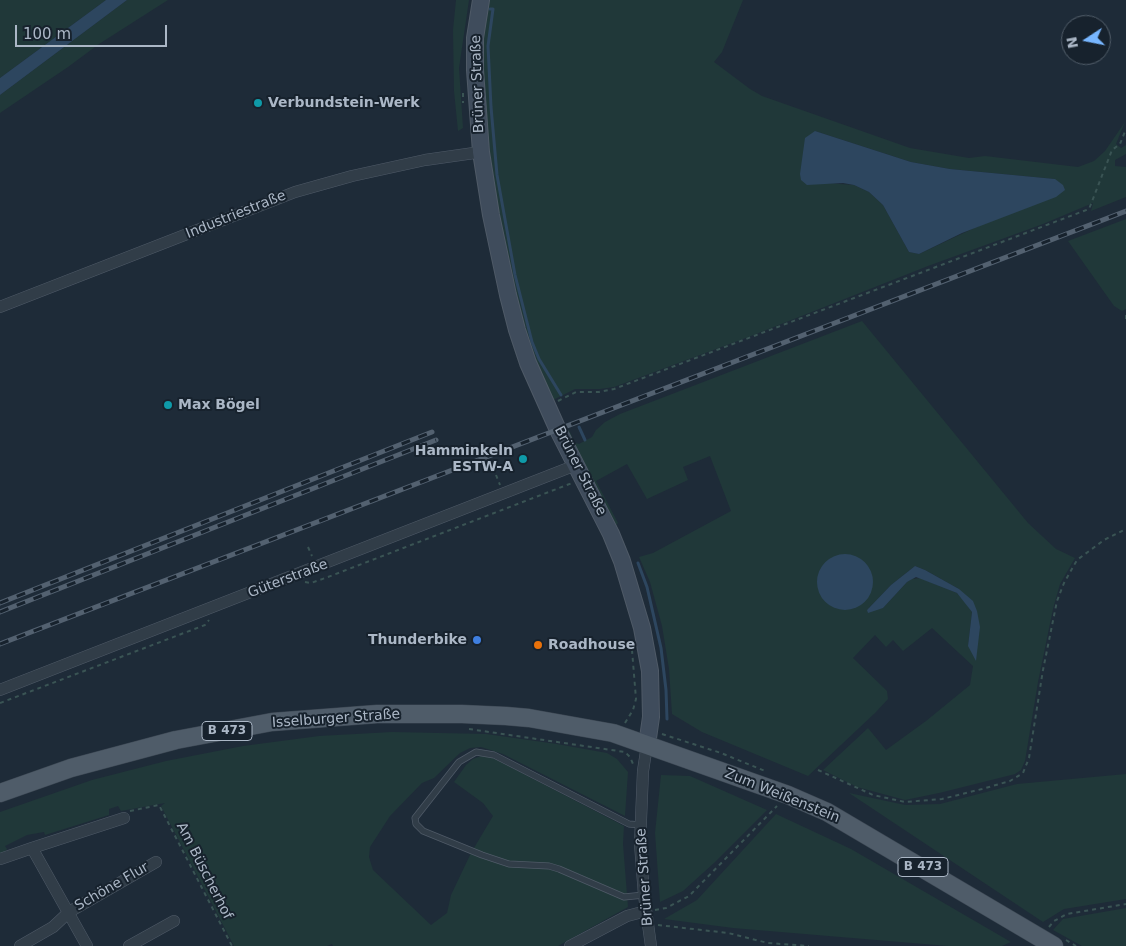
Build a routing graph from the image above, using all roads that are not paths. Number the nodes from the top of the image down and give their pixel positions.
1 (481, 0) edge
2 (481, 152) junction
3 (0, 307) edge
4 (576, 465) junction
5 (0, 690) edge
6 (648, 744) junction
7 (0, 793) edge
8 (124, 818) road end
9 (641, 824) junction
10 (32, 848) junction
11 (0, 859) edge
12 (156, 862) dead end
13 (644, 895) junction
14 (646, 911) junction
15 (69, 912) junction
16 (174, 920) dead end
17 (20, 946) edge
18 (87, 946) edge
19 (129, 946) edge
20 (570, 946) edge
21 (651, 946) edge
22 (1054, 946) edge

1 - 2 main road, Brüner Straße
2 - 3 street, Industriestraße
2 - 4 main road, Brüner Straße
4 - 5 street, Güterstraße
4 - 6 main road, Brüner Straße
6 - 7 main road, Isselburger Straße / B 473
6 - 9 street, Brüner Straße
6 - 22 main road, Zum Weißenstein / B 473
8 - 10 street
9 - 13 street, Brüner Straße
9 - 13 lane
10 - 11 street
10 - 15 street, Schöne Flur
12 - 15 street, Schöne Flur
13 - 14 street, Brüner Straße
14 - 20 street
14 - 21 street, Brüner Straße
15 - 17 street
15 - 18 street, Schöne Flur
16 - 19 street

